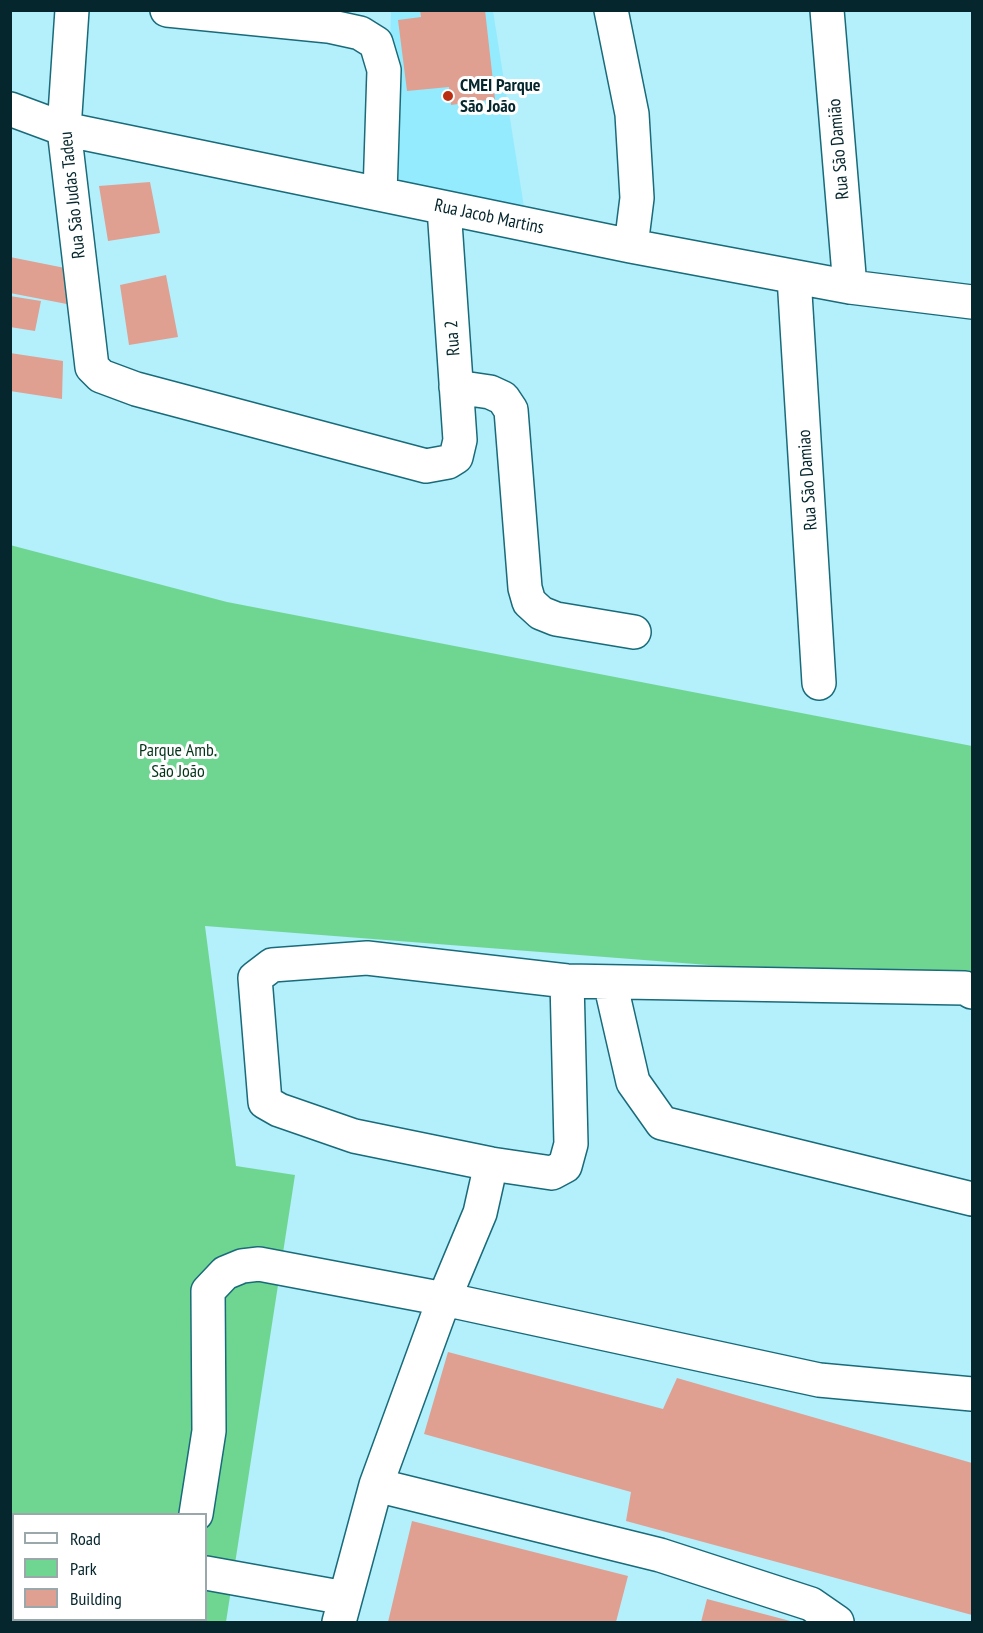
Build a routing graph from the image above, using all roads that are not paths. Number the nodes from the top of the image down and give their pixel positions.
1 (72, 10) edge
2 (167, 10) edge
3 (611, 10) edge
4 (827, 10) edge
5 (10, 109) edge
6 (64, 129) junction
7 (380, 194) junction
8 (444, 207) junction
9 (631, 246) junction
10 (794, 278) junction
11 (850, 287) junction
12 (972, 302) edge
13 (456, 387) junction
14 (448, 462) joint
15 (634, 632) dead end
16 (819, 683) dead end
17 (567, 981) junction
18 (610, 982) junction
19 (972, 992) edge
20 (492, 1164) junction
21 (972, 1199) edge
22 (444, 1299) junction
23 (972, 1394) edge
24 (376, 1485) junction
25 (196, 1513) edge
26 (207, 1573) edge
27 (342, 1610) edge
28 (837, 1623) edge

1 - 6 street, Rua São Judas Tadeu
2 - 7 street
3 - 9 street
4 - 11 street, Rua São Damião
5 - 6 street, Rua Jacob Martins
6 - 7 street, Rua Jacob Martins
6 - 14 street, Rua São Judas Tadeu
7 - 8 street, Rua Jacob Martins
8 - 9 street, Rua Jacob Martins
8 - 13 street, Rua 2
9 - 10 street, Rua Jacob Martins
10 - 11 street, Rua Jacob Martins
10 - 16 street, Rua São Damiao
11 - 12 street, Rua Jacob Martins
13 - 14 street, Rua 2
13 - 15 street
17 - 18 street
17 - 20 street
17 - 20 street
18 - 19 street
18 - 21 street
20 - 22 street
22 - 23 street
22 - 24 street
22 - 25 street
24 - 27 street
24 - 28 street
26 - 27 street

